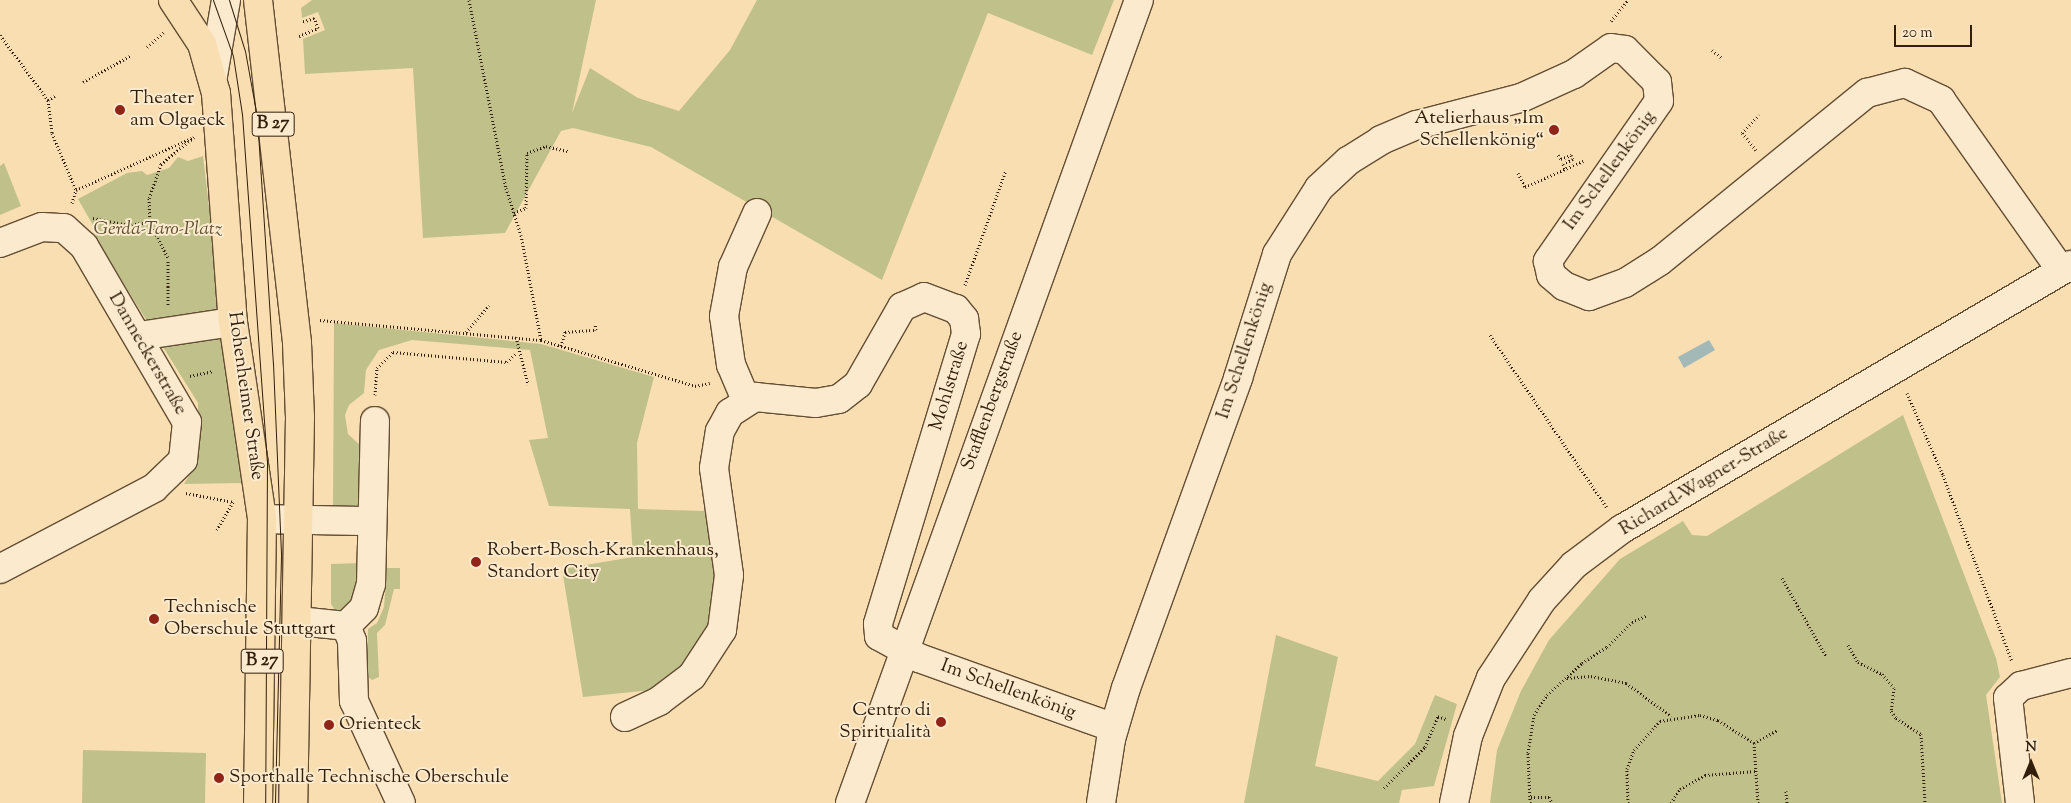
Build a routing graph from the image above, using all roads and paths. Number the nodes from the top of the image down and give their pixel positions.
1 (173, 0) edge
2 (226, 0) edge
3 (258, 0) edge
4 (469, 0) edge
5 (1139, 0) edge
6 (1628, 0) edge
7 (1610, 20) dead end
8 (302, 22) dead end
9 (166, 31) dead end
10 (0, 35) edge
11 (299, 36) dead end
12 (148, 47) dead end
13 (1712, 50) dead end
14 (130, 56) dead end
15 (1722, 58) dead end
16 (213, 76) junction
17 (83, 82) dead end
18 (55, 96) dead end
19 (48, 100) junction
20 (1759, 115) dead end
21 (568, 151) dead end
22 (1558, 155) dead end
23 (1588, 158) dead end
24 (1565, 169) junction
25 (1006, 170) dead end
26 (1772, 170) junction
27 (1518, 173) dead end
28 (76, 190) junction
29 (514, 213) junction
30 (757, 214) dead end
31 (150, 222) junction
32 (64, 228) junction
33 (0, 243) edge
34 (2066, 267) edge
35 (489, 306) dead end
36 (956, 309) junction
37 (315, 320) dead end
38 (233, 322) junction
39 (596, 324) dead end
40 (466, 332) junction
41 (144, 335) junction
42 (1490, 335) dead end
43 (516, 338) junction
44 (541, 340) junction
45 (561, 346) junction
46 (517, 352) junction
47 (239, 366) junction
48 (1895, 367) junction
49 (165, 382) junction
50 (528, 384) dead end
51 (715, 384) dead end
52 (746, 400) junction
53 (375, 421) joint
54 (1590, 482) dead end
55 (154, 488) junction
56 (262, 519) junction
57 (299, 521) junction
58 (360, 521) dead end
59 (217, 530) dead end
60 (0, 569) edge
61 (1782, 578) dead end
62 (1648, 615) dead end
63 (298, 621) junction
64 (346, 626) junction
65 (2004, 640) dead end
66 (1848, 645) dead end
67 (903, 650) junction
68 (1826, 656) dead end
69 (2071, 673) edge
70 (1566, 678) junction
71 (1672, 716) junction
72 (624, 717) dead end
73 (1114, 728) junction
74 (1777, 730) dead end
75 (1430, 736) dead end
76 (1754, 743) junction
77 (1756, 771) junction
78 (1384, 788) dead end
79 (1786, 790) dead end
80 (1531, 797) junction
81 (1627, 801) edge
82 (258, 803) edge
83 (293, 803) edge
84 (401, 803) edge
85 (850, 803) edge
86 (1101, 803) edge
87 (1454, 803) edge
88 (1530, 803) edge
89 (1552, 803) edge
90 (1623, 803) edge
91 (1670, 803) edge
92 (1758, 803) edge
93 (1787, 803) edge
94 (1925, 803) edge
95 (2020, 803) edge

1 - 16 main road, Hohenheimer Straße / B 27
2 - 16 street
3 - 57 main road, B 27
4 - 29 path
5 - 67 street, Stafflenbergstraße
6 - 7 path
8 - 11 path
9 - 12 path
10 - 19 path
13 - 15 path
14 - 17 path
16 - 38 main road, Hohenheimer Straße / B 27
18 - 19 path
19 - 28 path
20 - 26 path
21 - 29 path
22 - 24 path
23 - 24 path
24 - 27 path
25 - 36 path
26 - 34 street, Im Schellenkönig
26 - 73 street, Im Schellenkönig
28 - 31 path
28 - 32 path
29 - 44 path
30 - 52 street
31 - 32 path
31 - 41 path
32 - 33 street
32 - 41 street, Danneckerstraße
34 - 48 street, Richard-Wagner-Straße
35 - 40 path
36 - 52 street
36 - 67 street, Mohlstraße
37 - 40 path
38 - 41 street
38 - 47 main road, Hohenheimer Straße / B 27
39 - 45 path
40 - 43 path
41 - 49 street, Danneckerstraße
42 - 54 path
43 - 44 path
43 - 46 path
44 - 45 path
45 - 51 path
46 - 50 path
46 - 53 path
47 - 49 path
47 - 56 main road, Hohenheimer Straße / B 27
48 - 65 path
48 - 87 street, Richard-Wagner-Straße
49 - 55 street, Danneckerstraße
52 - 72 street
53 - 64 street
55 - 59 path
55 - 60 street, Danneckerstraße
56 - 57 street
56 - 82 main road, Hohenheimer Straße / B 27
57 - 58 street
57 - 63 main road, B 27
61 - 68 path
62 - 70 path
63 - 64 street
63 - 83 main road, B 27
64 - 84 street
66 - 94 path
67 - 73 street, Im Schellenkönig
67 - 85 street, Stafflenbergstraße
69 - 95 street
70 - 71 path
70 - 80 path
71 - 76 path
71 - 81 path
73 - 86 street, Im Schellenkönig
74 - 76 path
75 - 78 path
76 - 77 path
77 - 91 path
77 - 92 path
79 - 93 path
80 - 88 path
80 - 89 path
81 - 90 path

